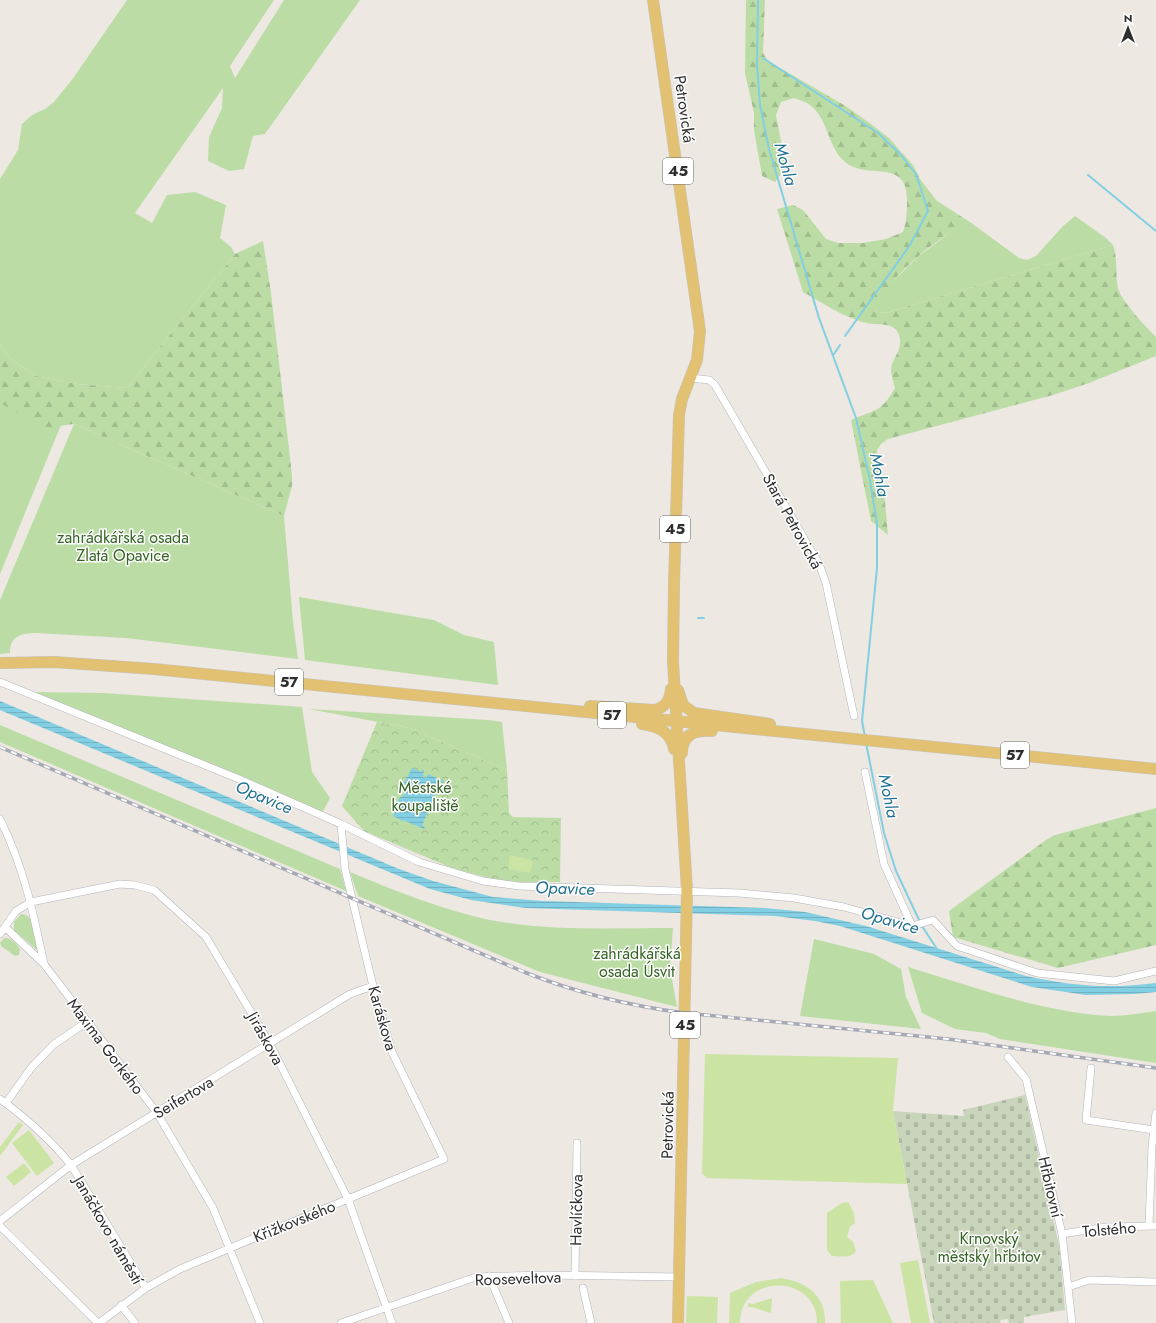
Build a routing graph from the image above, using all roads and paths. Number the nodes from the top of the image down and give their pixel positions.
1 (653, 0) edge
2 (691, 378) junction
3 (674, 662) junction
4 (0, 663) edge
5 (0, 682) edge
6 (549, 708) junction
7 (854, 716) dead end
8 (676, 721) junction
9 (818, 735) junction
10 (1156, 769) edge
11 (865, 772) dead end
12 (680, 780) junction
13 (0, 819) edge
14 (341, 824) junction
15 (687, 892) junction
16 (31, 902) junction
17 (914, 926) junction
18 (5, 927) junction
19 (0, 934) edge
20 (44, 964) junction
21 (1156, 971) edge
22 (373, 986) junction
23 (88, 1021) junction
24 (270, 1044) junction
25 (1008, 1057) dead end
26 (1091, 1068) dead end
27 (3, 1101) edge
28 (157, 1113) junction
29 (1156, 1113) edge
30 (1154, 1130) junction
31 (577, 1143) dead end
32 (444, 1159) joint
33 (71, 1165) junction
34 (348, 1198) junction
35 (0, 1221) edge
36 (0, 1226) edge
37 (1152, 1226) edge
38 (1062, 1234) junction
39 (228, 1248) junction
40 (489, 1276) junction
41 (575, 1276) junction
42 (679, 1277) junction
43 (1156, 1282) edge
44 (1068, 1287) junction
45 (146, 1288) junction
46 (583, 1288) dead end
47 (121, 1305) junction
48 (386, 1306) junction
49 (99, 1323) edge
50 (135, 1323) edge
51 (260, 1323) edge
52 (340, 1323) edge
53 (392, 1323) edge
54 (509, 1323) edge
55 (591, 1323) edge
56 (678, 1323) edge
57 (1072, 1323) edge

1 - 2 main road, Petrovická / 45
2 - 3 main road, 45
2 - 7 street, Stará Petrovická
3 - 6 main road
3 - 8 main road, 45
3 - 9 main road
4 - 6 main road, 57
5 - 14 street
6 - 8 main road, 57
6 - 12 main road
8 - 9 main road, 57
8 - 12 main road, 45
9 - 10 main road, 57
9 - 12 main road
11 - 17 street
12 - 15 main road, 45
13 - 16 street, Maxima Gorkého
14 - 15 street
14 - 22 street, Karáskova
15 - 17 street
15 - 42 main road, Petrovická / 45
16 - 18 street
16 - 20 street, Maxima Gorkého
16 - 24 street, Jiráskova
17 - 21 street
18 - 19 street
18 - 20 street, Maxima Gorkého
20 - 23 street, Maxima Gorkého
22 - 24 street, Seifertova
22 - 32 street, Karáskova
23 - 27 street
23 - 28 street, Maxima Gorkého
24 - 28 street, Seifertova
24 - 34 street, Jiráskova
25 - 38 street, Hřbitovní
26 - 30 street
27 - 33 street, Janáčkovo náměstí
28 - 33 street, Seifertova
28 - 39 street, Maxima Gorkého
29 - 30 street
30 - 37 street
31 - 41 street, Havlíčkova
32 - 34 street, Křižkovského
33 - 35 street, Seifertova
33 - 45 street, Janáčkovo náměstí
34 - 39 street, Křižkovského
34 - 48 street, Jiráskova
36 - 49 street, Janáčkovo náměstí
37 - 38 street, Tolstého
38 - 44 street, Hřbitovní
39 - 45 street, Křižkovského
39 - 51 street, Maxima Gorkého
40 - 41 street, Rooseveltova
40 - 48 street, Rooseveltova
40 - 54 street
41 - 42 street, Rooseveltova
42 - 56 main road, Petrovická / 45
43 - 44 street
44 - 57 street, Hřbitovní
45 - 47 street, Janáčkovo náměstí
46 - 55 street, Rooseveltova
47 - 49 street, Janáčkovo náměstí
47 - 50 street
48 - 52 street, Rooseveltova
48 - 53 street, Jiráskova

